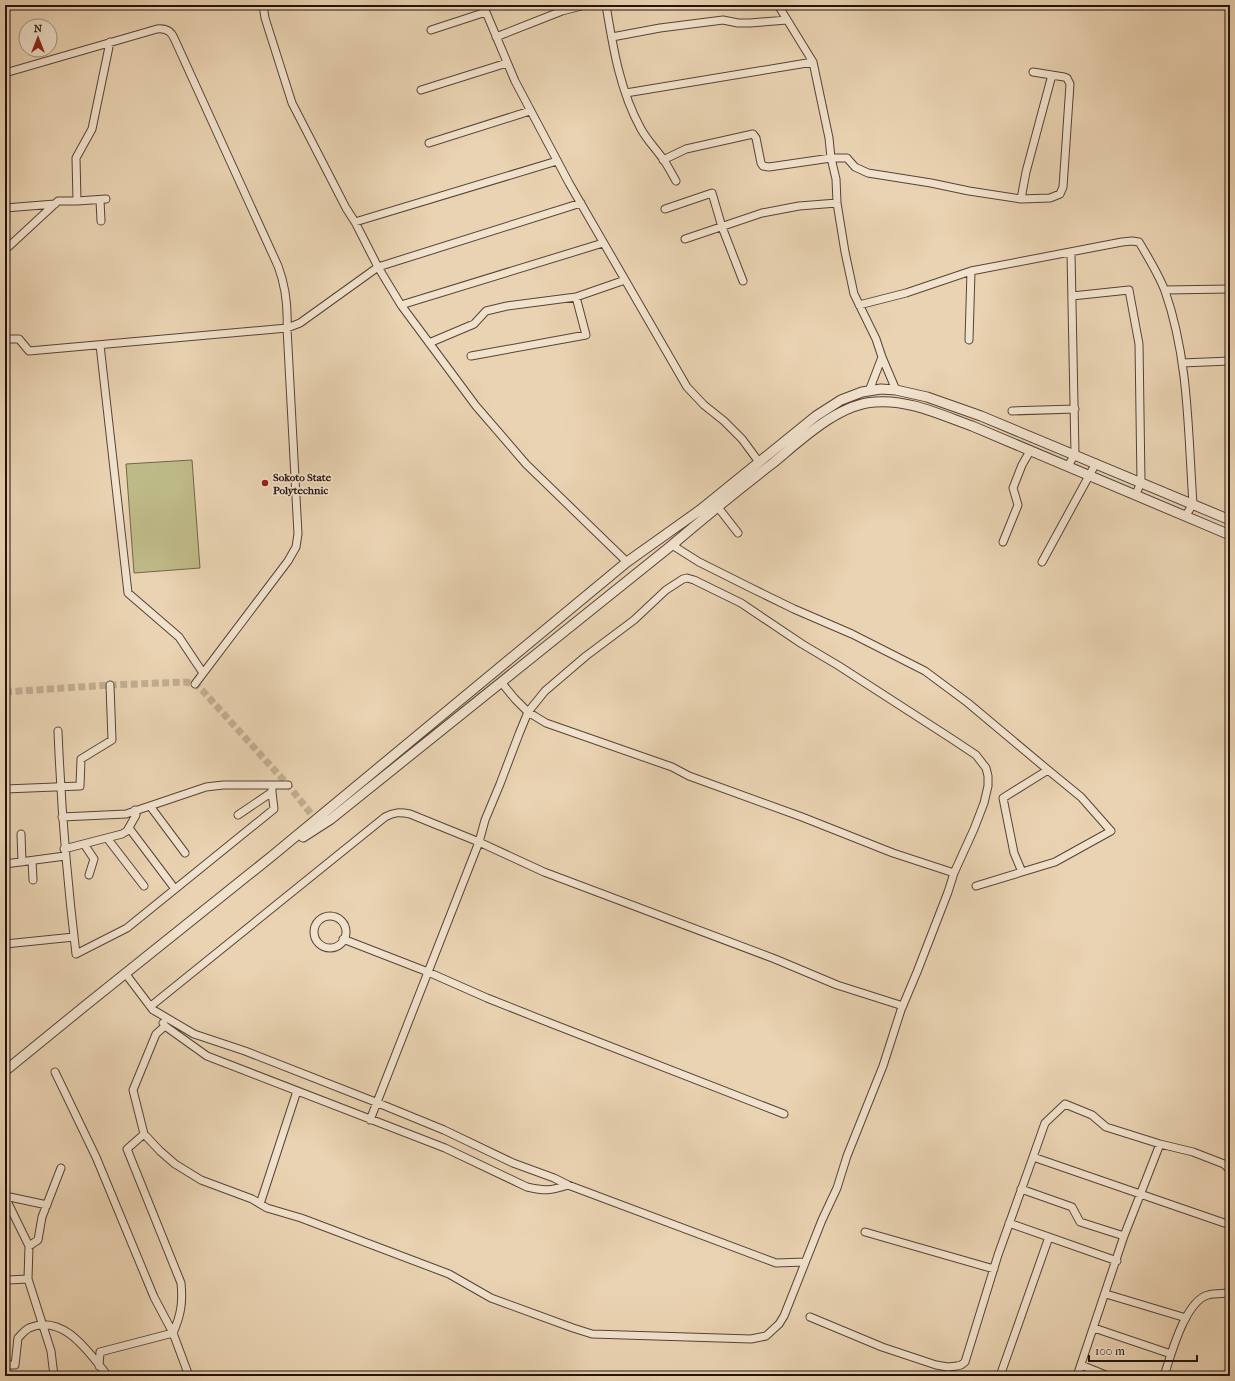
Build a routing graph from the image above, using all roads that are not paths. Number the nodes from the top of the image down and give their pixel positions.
1 (263, 5) edge
2 (585, 5) edge
3 (606, 5) edge
4 (778, 5) edge
5 (484, 9) edge
6 (787, 20) junction
7 (431, 30) dead end
8 (496, 37) junction
9 (612, 37) junction
10 (110, 42) junction
11 (813, 62) junction
12 (507, 63) junction
13 (1034, 72) dead end
14 (5, 73) edge
15 (1052, 75) junction
16 (421, 90) dead end
17 (626, 93) junction
18 (530, 111) junction
19 (429, 143) dead end
20 (831, 158) junction
21 (663, 160) junction
22 (557, 161) junction
23 (676, 181) dead end
24 (1021, 199) junction
25 (76, 200) junction
26 (581, 203) junction
27 (837, 203) junction
28 (55, 204) junction
29 (5, 208) edge
30 (665, 209) dead end
31 (101, 220) dead end
32 (355, 222) junction
33 (722, 227) junction
34 (685, 239) dead end
35 (603, 243) junction
36 (5, 250) edge
37 (1071, 253) junction
38 (378, 267) junction
39 (971, 271) junction
40 (625, 280) junction
41 (743, 281) dead end
42 (1230, 288) edge
43 (1165, 290) junction
44 (1072, 296) junction
45 (576, 297) junction
46 (401, 305) junction
47 (859, 305) junction
48 (287, 328) junction
49 (5, 339) edge
50 (969, 340) dead end
51 (429, 343) junction
52 (100, 345) junction
53 (471, 356) dead end
54 (882, 357) junction
55 (1230, 361) edge
56 (1182, 363) junction
57 (896, 390) junction
58 (869, 391) junction
59 (1075, 409) junction
60 (1012, 411) dead end
61 (1030, 451) junction
62 (1075, 454) junction
63 (759, 462) junction
64 (1096, 463) junction
65 (1068, 466) junction
66 (1089, 475) junction
67 (1141, 482) junction
68 (1136, 494) junction
69 (1192, 504) junction
70 (717, 506) junction
71 (1186, 515) junction
72 (1230, 520) edge
73 (738, 533) dead end
74 (1230, 534) edge
75 (1003, 542) dead end
76 (672, 545) junction
77 (627, 562) junction
78 (1042, 562) dead end
79 (203, 673) junction
80 (501, 682) junction
81 (195, 684) dead end
82 (110, 685) dead end
83 (528, 712) junction
84 (58, 731) dead end
85 (1048, 770) junction
86 (288, 785) dead end
87 (60, 787) junction
88 (5, 789) edge
89 (272, 789) junction
90 (150, 806) junction
91 (135, 810) junction
92 (238, 814) dead end
93 (62, 817) junction
94 (129, 828) junction
95 (21, 834) dead end
96 (107, 838) junction
97 (479, 842) junction
98 (84, 844) junction
99 (65, 852) junction
100 (185, 853) dead end
101 (272, 856) junction
102 (32, 861) junction
103 (22, 862) junction
104 (5, 864) edge
105 (1022, 872) junction
106 (954, 873) junction
107 (89, 875) dead end
108 (34, 880) dead end
109 (144, 886) dead end
110 (976, 886) dead end
111 (175, 889) junction
112 (74, 937) junction
113 (344, 939) junction
114 (5, 944) edge
115 (428, 972) junction
116 (125, 974) junction
117 (903, 1006) junction
118 (153, 1009) junction
119 (165, 1026) junction
120 (5, 1071) edge
121 (54, 1072) dead end
122 (297, 1091) junction
123 (378, 1103) junction
124 (784, 1114) dead end
125 (370, 1120) junction
126 (144, 1134) junction
127 (1160, 1144) junction
128 (1033, 1157) junction
129 (60, 1168) dead end
130 (1230, 1170) edge
131 (568, 1185) junction
132 (1021, 1189) junction
133 (1140, 1195) junction
134 (5, 1197) edge
135 (260, 1204) junction
136 (47, 1205) junction
137 (1009, 1223) junction
138 (1230, 1225) edge
139 (865, 1232) dead end
140 (1124, 1236) junction
141 (1049, 1237) junction
142 (29, 1246) junction
143 (1117, 1261) junction
144 (805, 1262) junction
145 (994, 1269) junction
146 (28, 1279) junction
147 (5, 1282) edge
148 (1230, 1293) edge
149 (1106, 1294) junction
150 (810, 1317) dead end
151 (1186, 1318) junction
152 (43, 1324) junction
153 (1094, 1328) junction
154 (173, 1333) junction
155 (1171, 1354) junction
156 (5, 1365) edge
157 (1081, 1365) junction
158 (99, 1366) junction
159 (54, 1376) edge
160 (108, 1376) edge
161 (189, 1376) edge
162 (1000, 1376) edge
163 (1077, 1376) edge
164 (1108, 1376) edge
165 (1164, 1376) edge

1 - 32 street
2 - 8 street
3 - 9 street
4 - 6 street
5 - 7 street
5 - 8 street
6 - 9 street
6 - 11 street
8 - 12 street
9 - 17 street
10 - 14 street
10 - 25 street
10 - 48 street
11 - 17 street
11 - 20 street
12 - 16 street
12 - 18 street
13 - 15 street
15 - 24 street
15 - 24 street
17 - 21 street
18 - 19 street
18 - 22 street
20 - 21 street
20 - 24 street
20 - 27 street
21 - 23 street
22 - 26 street
22 - 32 street
25 - 28 street
25 - 31 street
26 - 35 street
26 - 38 street
27 - 33 street
27 - 47 street
28 - 29 street
28 - 36 street
30 - 33 street
32 - 38 street
33 - 34 street
33 - 41 street
35 - 40 street
35 - 46 street
37 - 39 street
37 - 43 street
37 - 44 street
38 - 46 street
38 - 48 street
39 - 47 street
39 - 50 street
40 - 45 street
40 - 63 street
42 - 43 street
43 - 56 street
44 - 59 street
44 - 67 street
45 - 51 street
45 - 53 street
46 - 51 street
47 - 54 street
48 - 52 street
48 - 79 street
49 - 52 street
51 - 77 street
52 - 79 street
54 - 57 street
54 - 58 street
55 - 56 street
56 - 69 street
57 - 58 street
57 - 62 street
58 - 63 street
59 - 60 street
59 - 62 street
61 - 65 street
61 - 70 street
61 - 75 street
62 - 64 street
62 - 65 street
63 - 77 street
64 - 66 street
64 - 67 street
65 - 66 street
66 - 68 street
66 - 78 street
67 - 68 street
67 - 69 street
68 - 71 street
69 - 71 street
69 - 72 street
70 - 73 street
70 - 76 street
71 - 74 street
76 - 80 street
76 - 85 street
77 - 101 street
79 - 81 street
80 - 83 street
80 - 101 street
82 - 87 street
83 - 97 street
83 - 106 street
83 - 106 street
84 - 87 street
85 - 105 street
85 - 105 street
86 - 89 street
87 - 88 street
87 - 93 street
89 - 90 street
89 - 92 street
89 - 111 street
90 - 91 street
90 - 100 street
91 - 93 street
91 - 94 street
93 - 99 street
94 - 96 street
94 - 111 street
95 - 103 street
96 - 98 street
96 - 109 street
97 - 115 street
97 - 117 street
97 - 118 street
98 - 99 street
98 - 107 street
99 - 102 street
99 - 112 street
101 - 116 street
102 - 103 street
102 - 108 street
103 - 104 street
105 - 110 street
106 - 117 street
111 - 112 street
112 - 114 street
113 - 113 street
113 - 115 street
115 - 123 street
115 - 124 street
116 - 118 street
116 - 120 street
117 - 144 street
118 - 119 street
118 - 123 street
119 - 122 street
119 - 126 street
121 - 154 street
122 - 125 street
122 - 135 street
123 - 125 street
123 - 131 street
125 - 131 street
126 - 135 street
126 - 154 street
127 - 128 street
127 - 130 street
127 - 133 street
128 - 132 street
128 - 133 street
129 - 136 street
131 - 144 street
132 - 137 street
132 - 140 street
133 - 138 street
133 - 140 street
134 - 136 street
134 - 142 street
135 - 144 street
136 - 142 street
137 - 141 street
137 - 145 street
139 - 145 street
140 - 143 street
141 - 143 street
141 - 162 street
142 - 146 street
143 - 149 street
145 - 150 street
146 - 147 street
146 - 152 street
148 - 151 street
149 - 151 street
149 - 153 street
151 - 155 street
152 - 156 street
152 - 158 street
152 - 159 street
153 - 155 street
153 - 157 street
154 - 158 street
154 - 161 street
155 - 165 street
157 - 163 street
157 - 164 street
158 - 160 street

